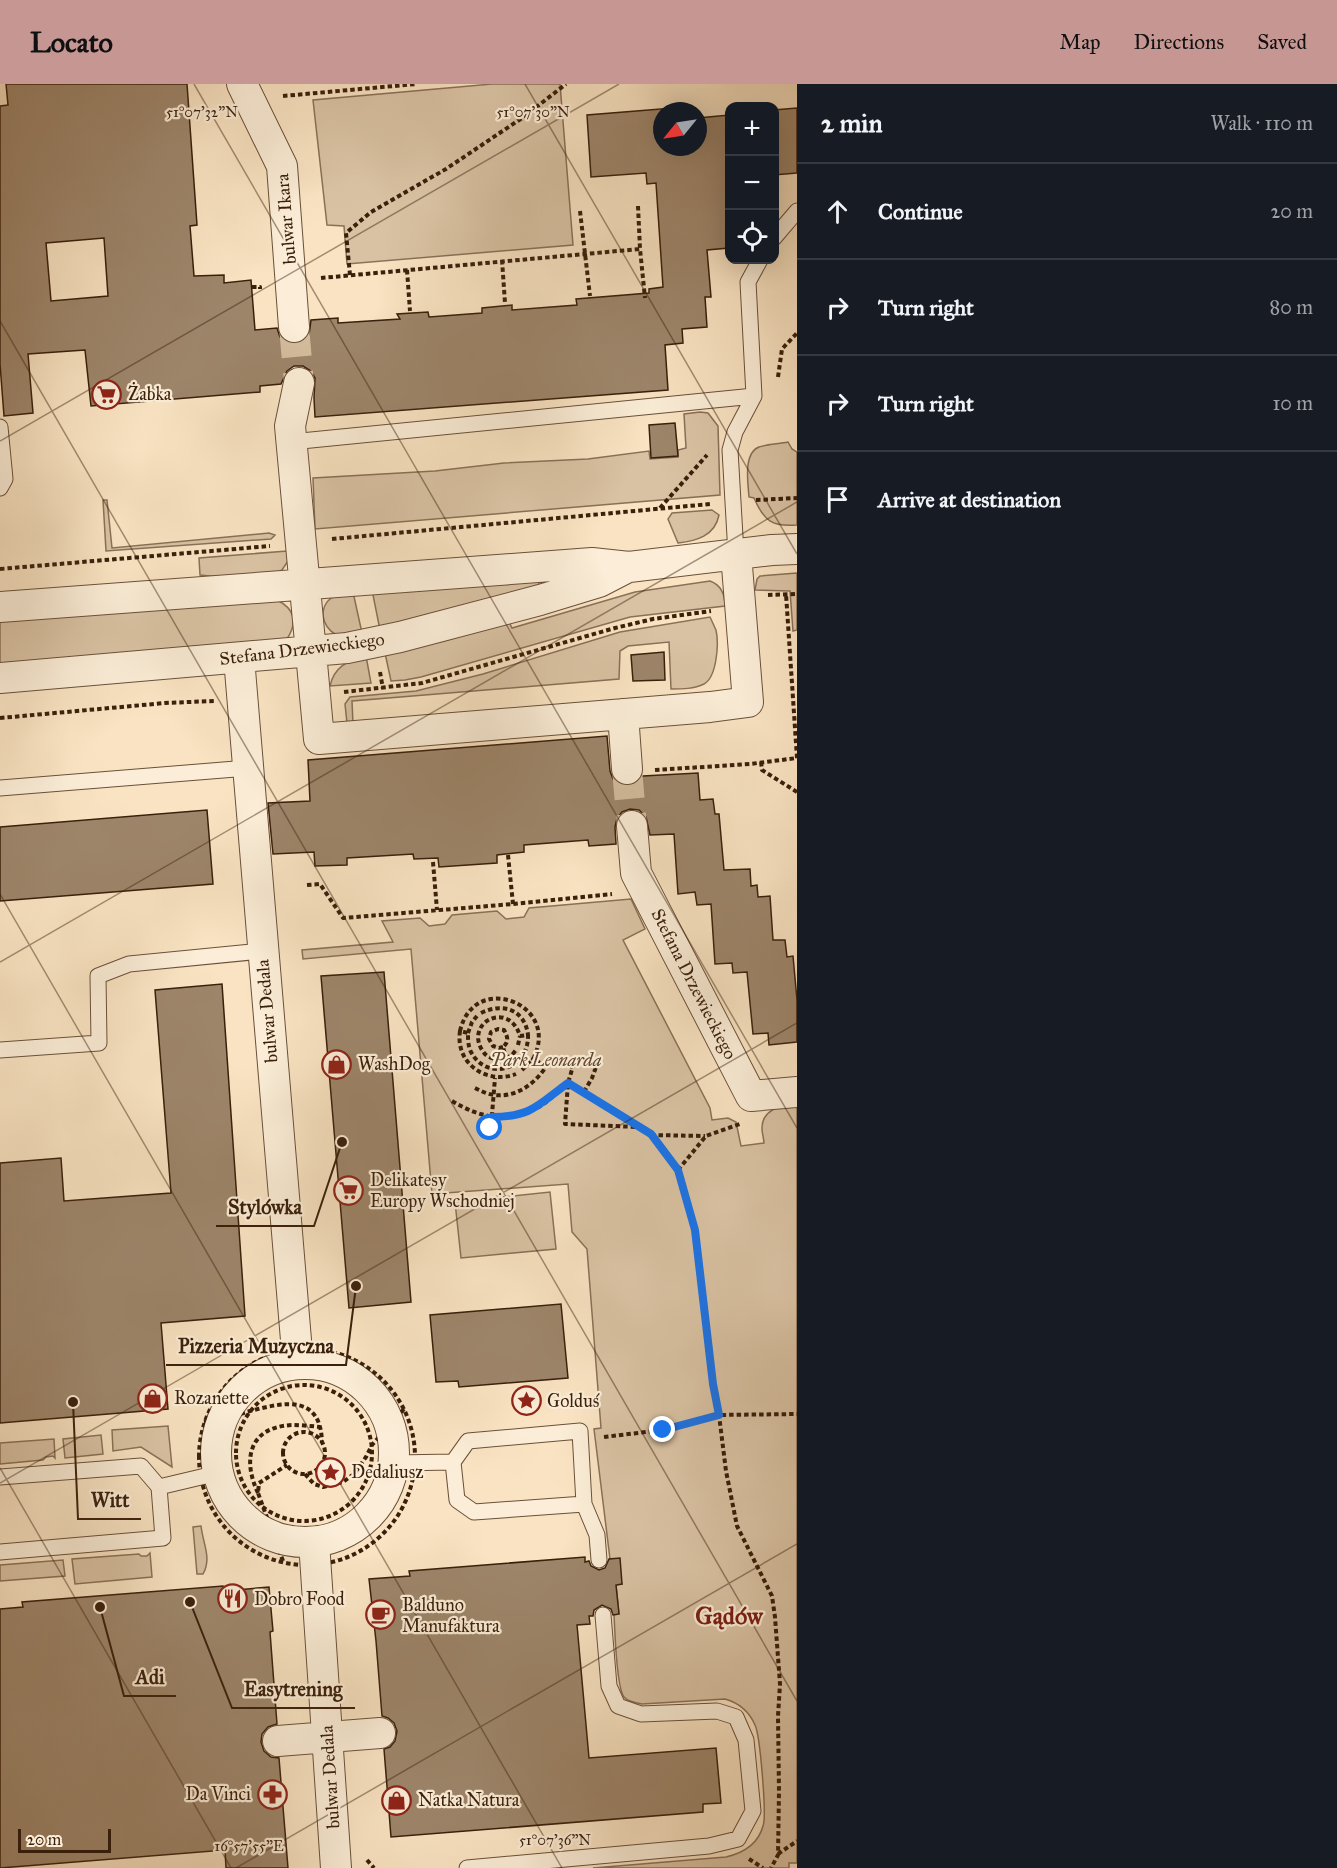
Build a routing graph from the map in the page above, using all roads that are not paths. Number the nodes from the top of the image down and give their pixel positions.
1 (246, 92) edge
2 (797, 211) edge
3 (779, 232) edge
4 (758, 264) edge
5 (294, 327) tunnel mouth
6 (299, 383) tunnel mouth
7 (754, 396) junction
8 (0, 427) edge
9 (291, 442) junction
10 (0, 488) edge
11 (797, 549) edge
12 (736, 554) junction
13 (629, 567) junction
14 (304, 584) junction
15 (0, 607) edge
16 (311, 652) junction
17 (239, 658) junction
18 (0, 678) edge
19 (623, 714) junction
20 (627, 759) tunnel mouth
21 (248, 768) junction
22 (0, 788) edge
23 (632, 826) tunnel mouth
24 (262, 951) junction
25 (0, 1050) edge
26 (797, 1092) edge
27 (297, 1356) junction
28 (395, 1441) junction
29 (453, 1462) junction
30 (209, 1475) junction
31 (0, 1477) edge
32 (159, 1487) junction
33 (584, 1504) junction
34 (0, 1552) edge
35 (315, 1554) junction
36 (599, 1560) dead end
37 (603, 1616) dead end
38 (380, 1733) dead end
39 (326, 1737) junction
40 (278, 1741) dead end
41 (336, 1868) edge
42 (467, 1868) edge

1 - 5 street, bulwar Ikara
2 - 3 lane
4 - 7 lane
6 - 9 street
7 - 9 lane
7 - 12 lane
8 - 10 lane
9 - 14 street
11 - 12 street, Stefana Drzewieckiego
12 - 13 street, Stefana Drzewieckiego
12 - 19 street
13 - 14 street, Stefana Drzewieckiego
13 - 16 street, Stefana Drzewieckiego
14 - 15 street, Stefana Drzewieckiego
14 - 16 street
16 - 17 street, Stefana Drzewieckiego
16 - 19 street
17 - 18 street, Stefana Drzewieckiego
17 - 21 street, bulwar Dedala
19 - 20 street
21 - 22 lane
21 - 24 street, bulwar Dedala
23 - 26 street, Stefana Drzewieckiego
24 - 25 lane
24 - 27 street, bulwar Dedala
27 - 28 street
27 - 30 street
28 - 29 lane
28 - 35 street
29 - 33 lane
29 - 33 lane
30 - 32 lane
30 - 35 street
31 - 32 lane
32 - 34 lane
33 - 36 lane
35 - 39 street, bulwar Dedala
37 - 42 lane
38 - 39 street
39 - 40 street
39 - 41 street, bulwar Dedala

